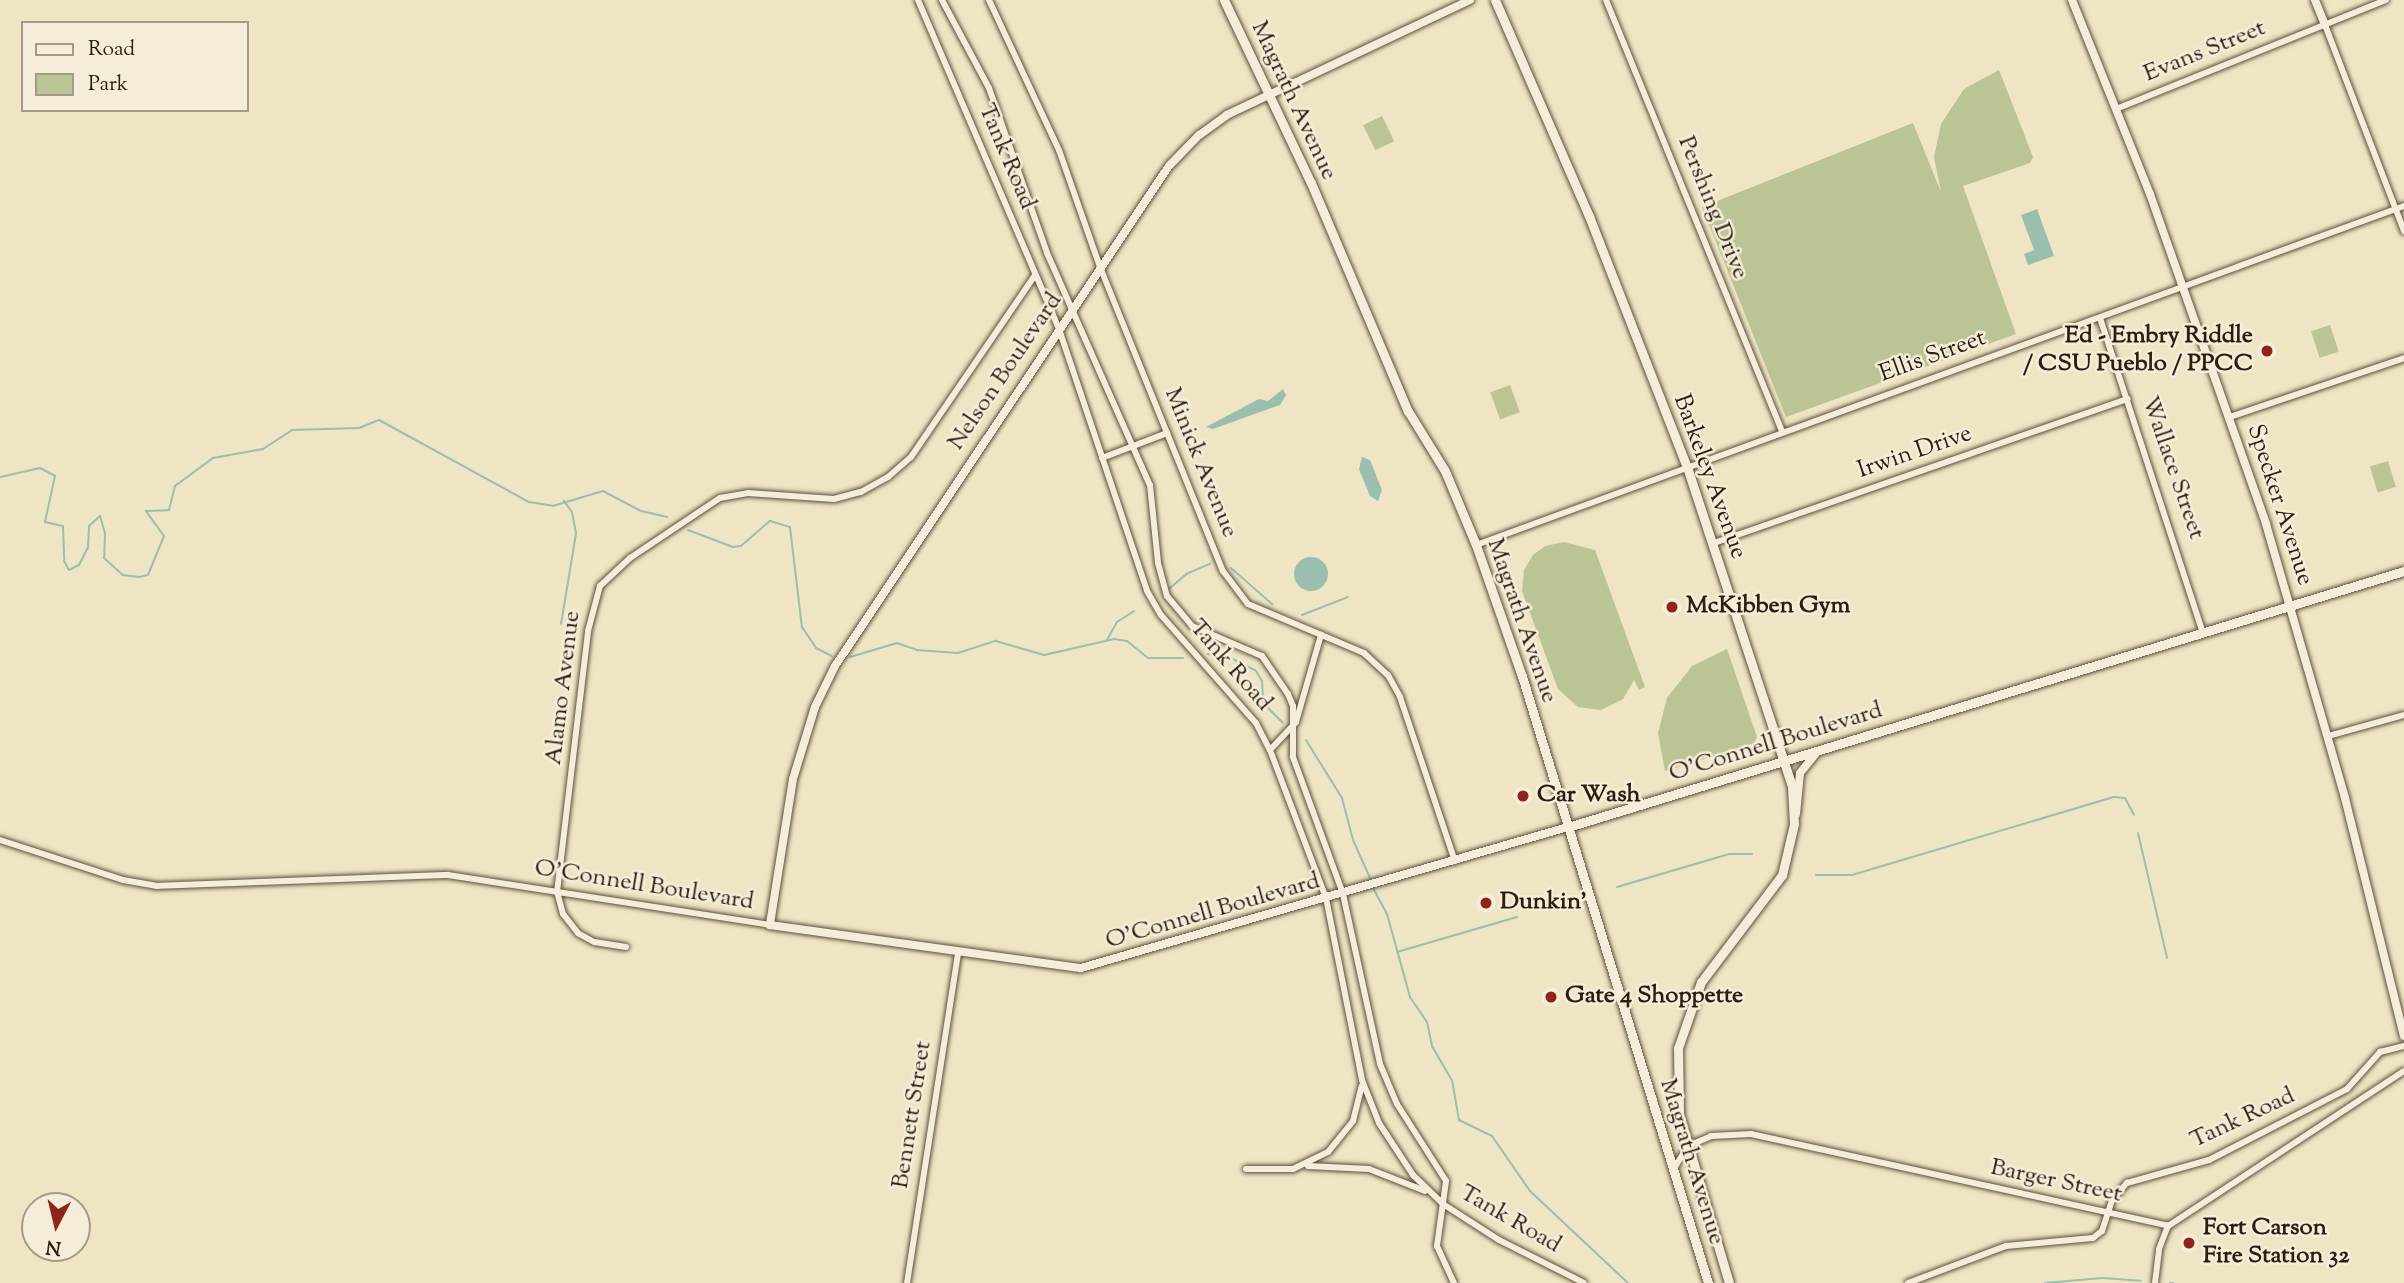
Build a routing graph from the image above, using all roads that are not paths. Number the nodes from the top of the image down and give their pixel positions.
1 (918, 0) edge
2 (942, 0) edge
3 (989, 0) edge
4 (1224, 0) edge
5 (1470, 0) edge
6 (1495, 0) edge
7 (1606, 0) edge
8 (2072, 0) edge
9 (2315, 0) edge
10 (2386, 0) edge
11 (2325, 25) junction
12 (1270, 93) junction
13 (2116, 109) junction
14 (2404, 206) edge
15 (2396, 209) junction
16 (2404, 231) edge
17 (1100, 267) junction
18 (1035, 275) junction
19 (2185, 287) junction
20 (1071, 310) junction
21 (2100, 318) junction
22 (1059, 329) junction
23 (2404, 358) edge
24 (2128, 399) junction
25 (2230, 417) junction
26 (1782, 431) junction
27 (1167, 433) junction
28 (1133, 446) junction
29 (1102, 458) junction
30 (1687, 467) junction
31 (1714, 543) junction
32 (1476, 545) junction
33 (2404, 571) edge
34 (2290, 606) junction
35 (2203, 633) junction
36 (1321, 635) junction
37 (2404, 715) edge
38 (1291, 730) junction
39 (2328, 736) junction
40 (1270, 750) junction
41 (1819, 751) junction
42 (1786, 761) junction
43 (1794, 824) junction
44 (1568, 827) junction
45 (0, 840) edge
46 (1455, 861) junction
47 (557, 892) junction
48 (1343, 894) junction
49 (1326, 898) junction
50 (770, 925) junction
51 (626, 947) dead end
52 (958, 953) junction
53 (2404, 1035) edge
54 (2404, 1046) edge
55 (2404, 1071) edge
56 (1362, 1080) junction
57 (1688, 1146) junction
58 (1302, 1166) junction
59 (1246, 1169) dead end
60 (1673, 1170) junction
61 (1430, 1194) junction
62 (1443, 1204) junction
63 (2108, 1213) junction
64 (2168, 1226) junction
65 (907, 1283) edge
66 (1454, 1283) edge
67 (1584, 1283) edge
68 (1708, 1283) edge
69 (1729, 1283) edge
70 (1908, 1283) edge
71 (2155, 1283) edge

1 - 18 street, Tank Road
2 - 20 street
3 - 17 street, Minick Avenue
4 - 12 main road, Magrath Avenue
5 - 12 street, Nelson Boulevard
6 - 30 main road, Barkeley Avenue
7 - 26 street, Pershing Drive
8 - 13 street, Specker Avenue
9 - 11 street
10 - 11 street, Evans Street
11 - 13 street, Evans Street
11 - 15 street
12 - 17 street, Nelson Boulevard
12 - 32 main road, Magrath Avenue
13 - 19 street, Specker Avenue
14 - 15 street, Ellis Street
15 - 16 street
15 - 19 street, Ellis Street
17 - 20 street, Nelson Boulevard
17 - 27 street, Minick Avenue
18 - 22 street, Tank Road
18 - 47 street, Alamo Avenue
19 - 21 street, Ellis Street
19 - 25 street, Specker Avenue
20 - 22 street, Nelson Boulevard
20 - 28 street
21 - 24 street, Wallace Street
21 - 26 street, Ellis Street
22 - 29 street, Tank Road
22 - 50 street, Nelson Boulevard
23 - 25 street
24 - 31 street, Irwin Drive
24 - 35 street, Wallace Street
25 - 34 street, Specker Avenue
26 - 30 street, Ellis Street
27 - 28 street
27 - 36 street, Minick Avenue
28 - 29 street
28 - 38 street
29 - 40 street, Tank Road
30 - 31 main road, Barkeley Avenue
30 - 32 street, Ellis Street
31 - 42 main road, Barkeley Avenue
32 - 44 main road, Magrath Avenue
33 - 34 main road, O'Connell Boulevard
34 - 35 main road, O'Connell Boulevard
34 - 39 street, Specker Avenue
35 - 41 main road, O'Connell Boulevard
36 - 38 street
36 - 46 street, Minick Avenue
37 - 39 street
38 - 40 street
38 - 48 street
39 - 53 street, Specker Avenue
40 - 49 street, Tank Road
41 - 42 main road, O'Connell Boulevard
41 - 43 street
42 - 43 main road, Barkeley Avenue
42 - 44 main road, O'Connell Boulevard
43 - 57 main road, Barkeley Avenue
44 - 46 street, O'Connell Boulevard
44 - 60 main road, Magrath Avenue
45 - 47 street, O'Connell Boulevard
46 - 48 street, O'Connell Boulevard
47 - 50 street, O'Connell Boulevard
47 - 51 street
48 - 49 street, O'Connell Boulevard
48 - 62 street
49 - 52 street, O'Connell Boulevard
49 - 56 street, Tank Road
50 - 52 street, O'Connell Boulevard
52 - 65 street, Bennett Street
54 - 63 street, Tank Road
55 - 64 street
56 - 58 street
56 - 61 street, Tank Road
57 - 60 street
57 - 63 street, Barger Street
57 - 69 main road, Barkeley Avenue
58 - 59 street
58 - 61 street
60 - 68 main road, Magrath Avenue
61 - 62 street, Tank Road
62 - 66 street
62 - 67 street, Tank Road
63 - 64 street, Barger Street
63 - 70 street, Tank Road
64 - 71 street

